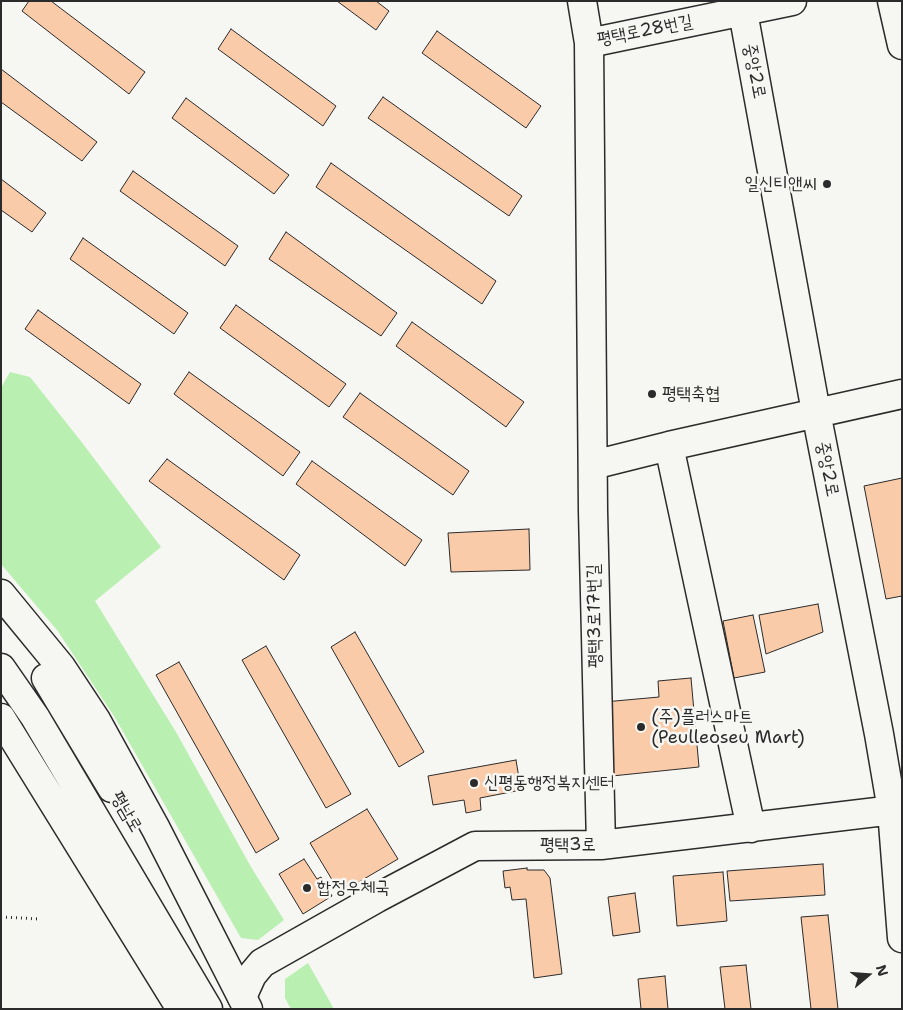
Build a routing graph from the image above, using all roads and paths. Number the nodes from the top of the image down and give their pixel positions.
1 (582, 1) edge
2 (792, 1) edge
3 (892, 1) edge
4 (742, 6) edge
5 (588, 43) junction
6 (902, 45) edge
7 (902, 394) edge
8 (816, 412) junction
9 (669, 446) junction
10 (593, 465) junction
11 (1, 594) edge
12 (1, 621) edge
13 (1, 668) edge
14 (1, 718) edge
15 (897, 809) edge
16 (751, 828) junction
17 (601, 845) junction
18 (1, 917) edge
19 (39, 919) dead end
20 (902, 938) edge
21 (218, 950) junction
22 (262, 964) junction
23 (244, 1005) edge
24 (181, 1009) edge
25 (208, 1009) edge

1 - 5 street, 평택로28번길
2 - 4 street, 평택로28번길
3 - 6 street
4 - 5 street, 평택로28번길
4 - 8 street, 중앙2로
5 - 10 street, 평택3로17번길
7 - 8 street
8 - 9 street
8 - 15 street, 중앙2로
9 - 10 street
9 - 16 street
10 - 17 street, 평택3로17번길
11 - 21 street
12 - 23 street, 평남로
13 - 25 street, 평남로
14 - 24 street
15 - 16 street, 평택3로
15 - 20 street, 중앙2로
16 - 17 street, 평택3로
17 - 22 street, 평택3로
18 - 19 path
21 - 22 street
21 - 23 street
22 - 23 street

